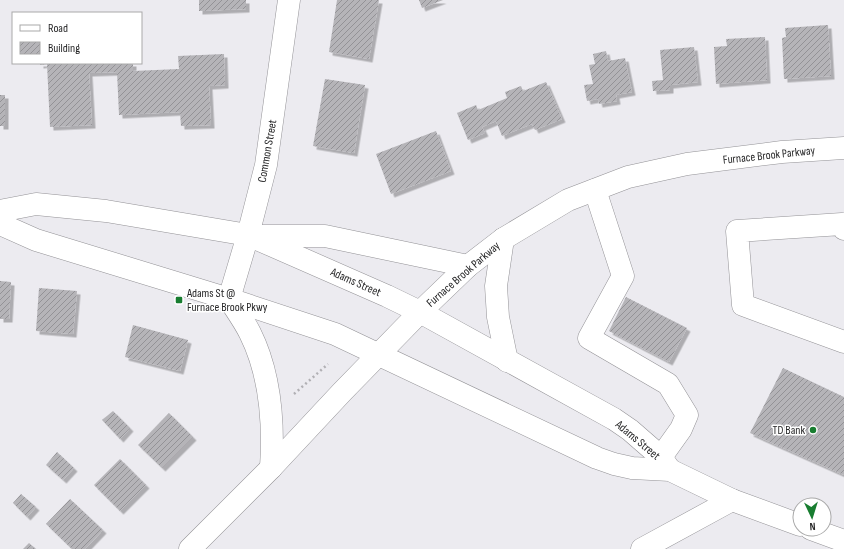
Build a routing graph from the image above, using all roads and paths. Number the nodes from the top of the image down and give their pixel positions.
1 (289, 0) edge
2 (844, 148) edge
3 (595, 190) junction
4 (0, 211) edge
5 (0, 224) edge
6 (844, 229) edge
7 (248, 236) junction
8 (503, 239) junction
9 (468, 266) junction
10 (229, 299) junction
11 (420, 312) junction
12 (844, 342) edge
13 (378, 354) junction
14 (507, 361) junction
15 (328, 364) dead end
16 (289, 399) dead end
17 (666, 464) junction
18 (272, 468) junction
19 (732, 500) junction
20 (792, 522) edge
21 (832, 537) edge
22 (844, 541) edge
23 (190, 549) edge
24 (642, 549) edge

1 - 7 main road, Common Street
2 - 3 main road, Furnace Brook Parkway
3 - 8 main road, Furnace Brook Parkway
3 - 17 main road
4 - 7 main road, Adams Street
5 - 10 main road, Adams Street
6 - 12 main road
7 - 9 main road
7 - 10 main road, Common Street
7 - 11 main road, Adams Street
8 - 9 main road, Furnace Brook Parkway
8 - 14 main road
9 - 11 main road, Furnace Brook Parkway
10 - 13 main road, Adams Street
10 - 18 main road
11 - 13 main road, Furnace Brook Parkway
11 - 14 main road, Adams Street
13 - 17 main road, Adams Street
13 - 18 main road, Furnace Brook Parkway
14 - 17 main road, Adams Street
15 - 16 path
17 - 19 main road, Adams Street
18 - 23 main road, Furnace Brook Parkway
19 - 20 main road, Adams Street
19 - 24 main road
21 - 22 main road

